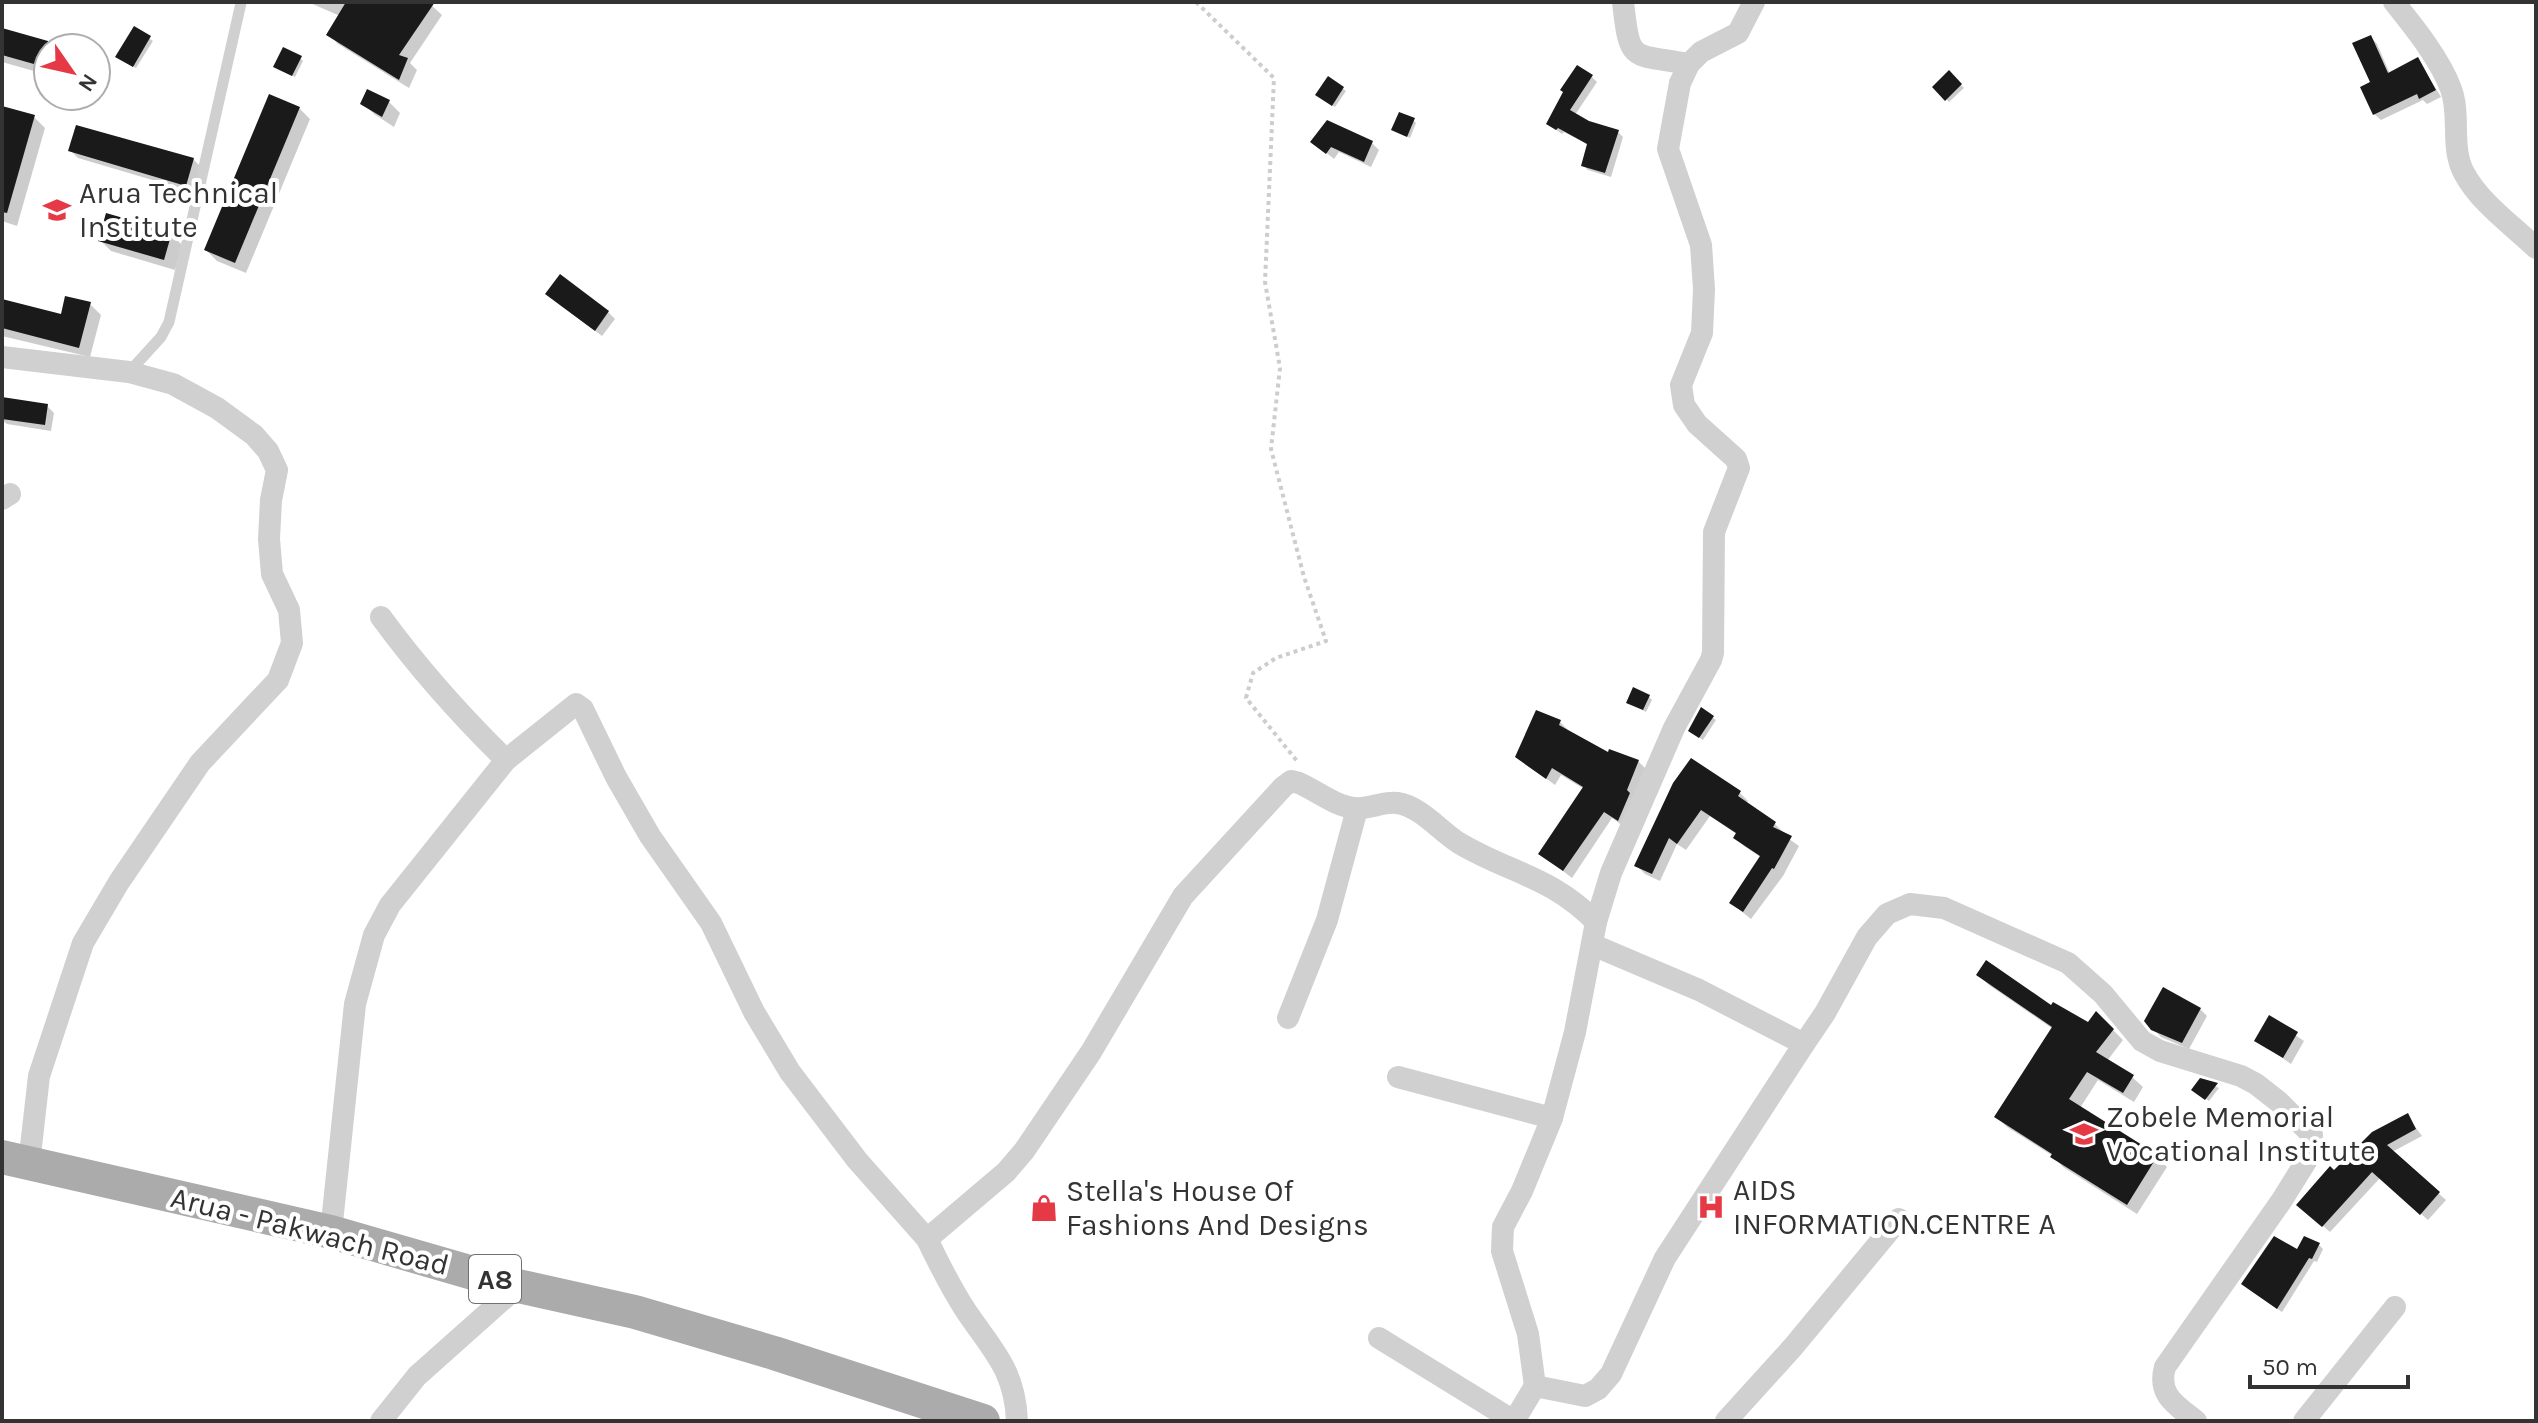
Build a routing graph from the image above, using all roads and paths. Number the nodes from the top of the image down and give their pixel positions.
1 (1196, 2) edge
2 (1623, 2) edge
3 (1754, 2) edge
4 (2394, 2) edge
5 (241, 3) edge
6 (1689, 64) junction
7 (2536, 248) edge
8 (2, 357) edge
9 (129, 372) junction
10 (381, 617) dead end
11 (506, 760) junction
12 (1299, 783) junction
13 (1357, 809) junction
14 (1596, 922) junction
15 (1593, 945) junction
16 (1288, 1018) dead end
17 (1804, 1044) junction
18 (1398, 1077) dead end
19 (1552, 1118) junction
20 (16, 1160) edge
21 (1899, 1219) dead end
22 (331, 1232) junction
23 (927, 1239) junction
24 (518, 1286) junction
25 (2395, 1307) dead end
26 (1379, 1338) dead end
27 (1535, 1386) junction
28 (381, 1421) edge
29 (983, 1421) edge
30 (1017, 1421) edge
31 (1726, 1421) edge
32 (2196, 1421) edge
33 (2304, 1421) edge

1 - 12 path
2 - 6 street
3 - 6 street
4 - 7 street
5 - 9 lane
6 - 14 street
8 - 9 street
9 - 20 street
10 - 11 street
11 - 22 street
11 - 23 street
12 - 13 street
12 - 23 street
13 - 14 street
13 - 16 street
14 - 15 street
15 - 17 street
15 - 19 street
17 - 27 street
17 - 32 street
18 - 19 street
19 - 27 street
20 - 22 main road, Arua - Pakwach Road / A8
21 - 31 street
22 - 24 main road, Arua - Pakwach Road / A8
23 - 30 street
24 - 28 street
24 - 29 main road, Arua - Pakwach Road / A8
25 - 33 street
26 - 27 street

